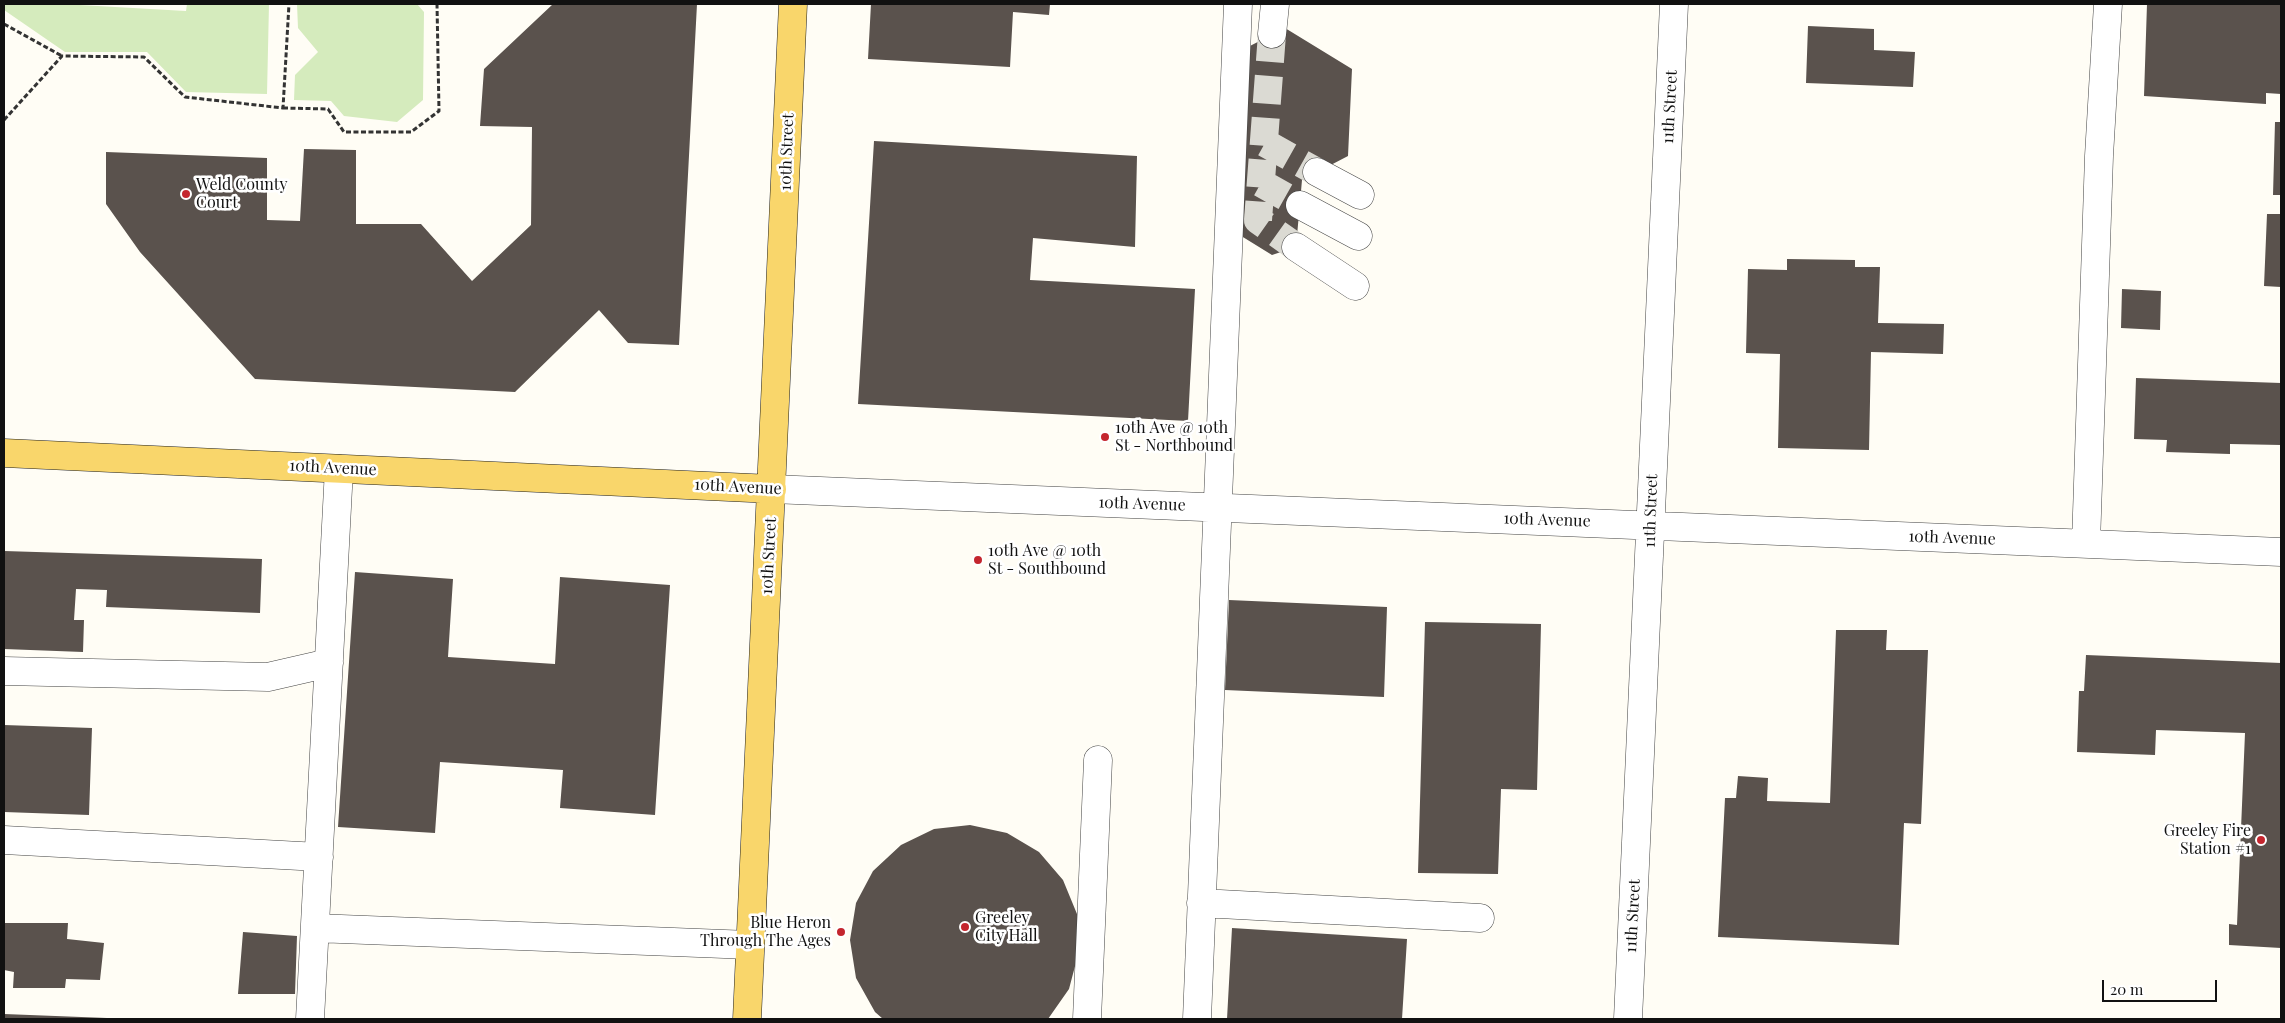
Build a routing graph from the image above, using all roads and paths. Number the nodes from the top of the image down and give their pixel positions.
1 (289, 4) edge
2 (437, 4) edge
3 (793, 4) edge
4 (1238, 4) edge
5 (1275, 4) edge
6 (1674, 4) edge
7 (2108, 4) edge
8 (4, 24) edge
9 (1272, 34) tunnel mouth
10 (62, 56) junction
11 (283, 108) junction
12 (4, 120) edge
13 (1317, 172) tunnel mouth
14 (1360, 196) dead end
15 (1300, 205) tunnel mouth
16 (1358, 236) dead end
17 (1296, 246) tunnel mouth
18 (1355, 286) dead end
19 (4, 453) edge
20 (338, 469) junction
21 (772, 489) junction
22 (1217, 507) junction
23 (1650, 524) junction
24 (2086, 543) junction
25 (2281, 552) edge
26 (328, 663) junction
27 (4, 671) edge
28 (1098, 760) dead end
29 (4, 840) edge
30 (319, 857) junction
31 (1201, 903) junction
32 (1480, 918) dead end
33 (315, 928) junction
34 (750, 945) junction
35 (310, 1019) edge
36 (747, 1019) edge
37 (1087, 1019) edge
38 (1197, 1019) edge
39 (1628, 1019) edge

1 - 11 path
2 - 11 path
3 - 21 main road, 10th Street
4 - 22 street
5 - 9 street
6 - 23 street, 11th Street
7 - 24 street
8 - 10 path
10 - 11 path
10 - 12 path
13 - 14 street
15 - 16 street
17 - 18 street
19 - 20 main road, 10th Avenue
20 - 21 main road, 10th Avenue
20 - 26 street
21 - 22 street, 10th Avenue
21 - 34 main road, 10th Street
22 - 23 street, 10th Avenue
22 - 31 street
23 - 24 street, 10th Avenue
23 - 39 street, 11th Street
24 - 25 street, 10th Avenue
26 - 27 street
26 - 30 street
28 - 37 street
29 - 30 street
30 - 33 street
31 - 32 street
31 - 38 street
33 - 34 street
33 - 35 street
34 - 36 main road, 10th Street

